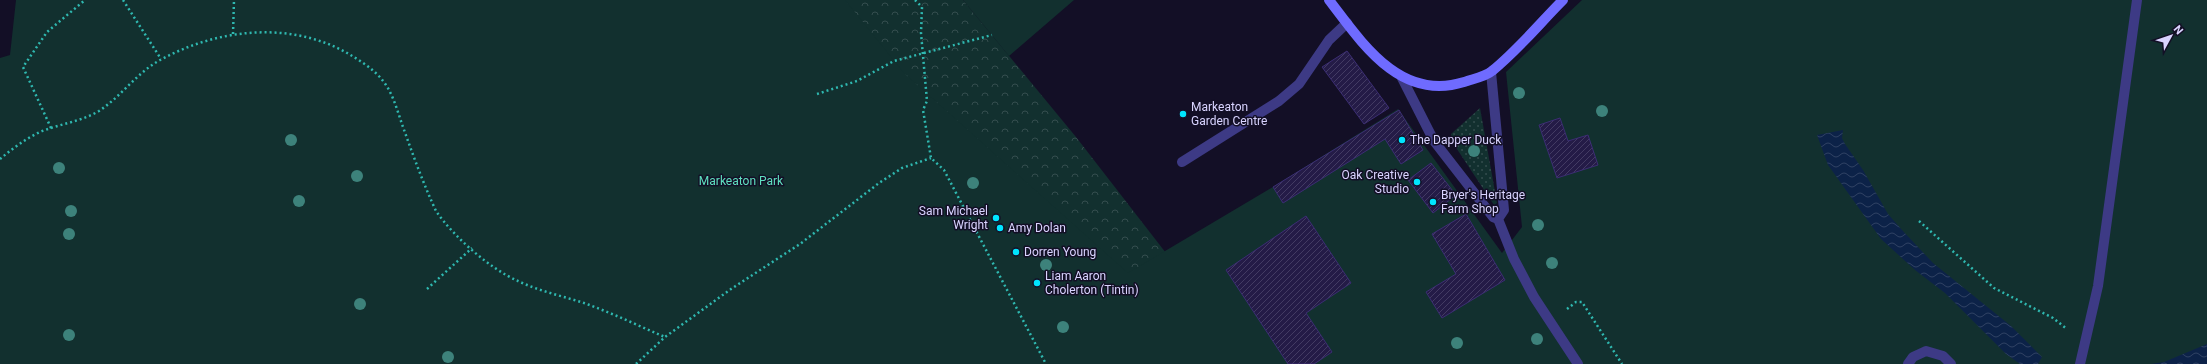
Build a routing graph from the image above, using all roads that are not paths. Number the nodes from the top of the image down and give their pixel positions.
1 (1329, 0) edge
2 (1563, 0) edge
3 (2137, 0) edge
4 (1347, 23) junction
5 (1491, 72) junction
6 (1402, 78) junction
7 (1182, 162) dead end
8 (1498, 219) junction
9 (1578, 364) edge
10 (1908, 364) edge
11 (1951, 364) edge
12 (2080, 364) edge

1 - 4 street
2 - 5 street
3 - 12 lane
4 - 6 street
4 - 7 lane
5 - 6 street
5 - 8 lane
6 - 8 lane
8 - 9 lane
10 - 11 lane

